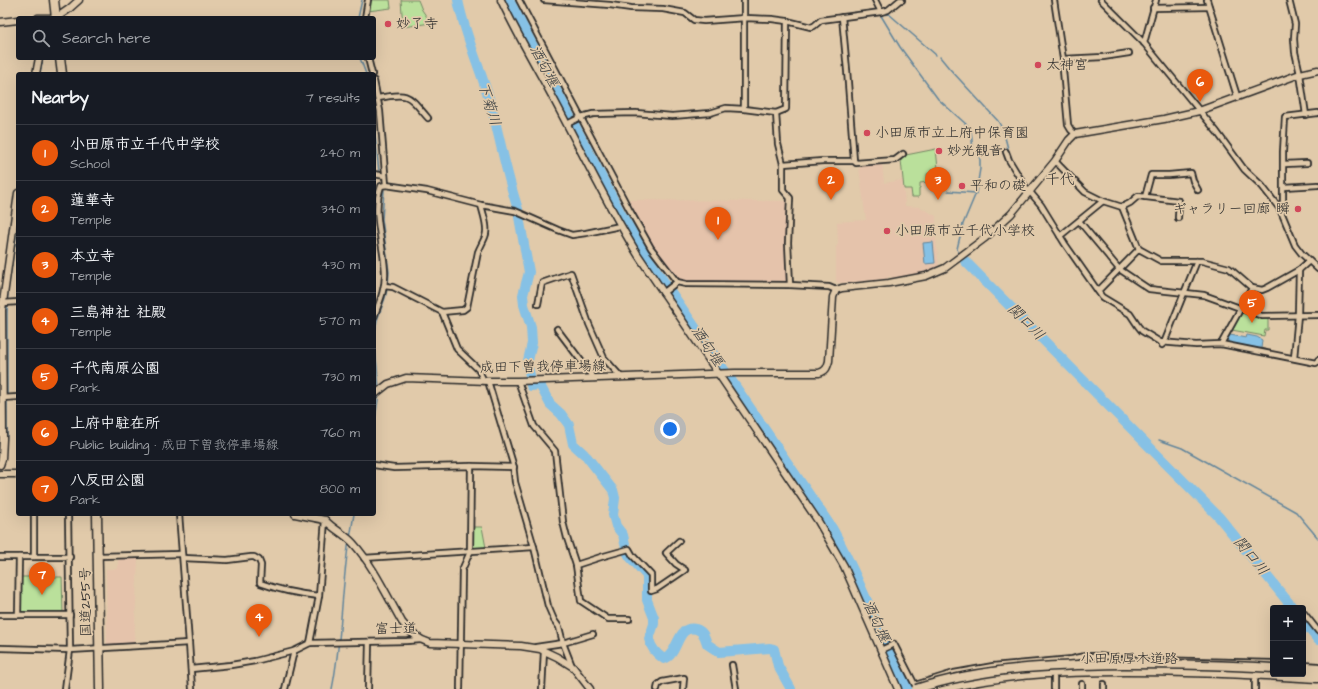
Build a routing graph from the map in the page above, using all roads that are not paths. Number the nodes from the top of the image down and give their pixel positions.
1 (54, 0) edge
2 (78, 0) edge
3 (368, 0) edge
4 (500, 0) edge
5 (519, 0) edge
6 (544, 0) edge
7 (744, 0) edge
8 (875, 0) edge
9 (902, 0) edge
10 (1054, 0) edge
11 (1101, 0) edge
12 (1156, 0) edge
13 (1207, 0) edge
14 (1289, 0) edge
15 (1209, 7) junction
16 (1153, 8) junction
17 (879, 12) junction
18 (56, 16) edge
19 (59, 16) edge
20 (365, 16) edge
21 (842, 17) junction
22 (745, 18) junction
23 (16, 20) edge
24 (787, 21) junction
25 (0, 22) edge
26 (1144, 43) junction
27 (1129, 53) dead end
28 (1063, 59) junction
29 (39, 60) edge
30 (60, 60) edge
31 (368, 60) edge
32 (1318, 70) edge
33 (36, 72) edge
34 (62, 72) edge
35 (372, 72) edge
36 (1300, 74) junction
37 (376, 90) edge
38 (1237, 96) junction
39 (378, 98) junction
40 (744, 109) junction
41 (1199, 111) junction
42 (776, 113) junction
43 (1318, 113) edge
44 (1306, 115) junction
45 (581, 117) junction
46 (428, 118) dead end
47 (567, 124) junction
48 (1075, 134) junction
49 (1006, 152) dead end
50 (903, 154) dead end
51 (854, 161) junction
52 (1055, 161) junction
53 (1307, 163) dead end
54 (783, 164) junction
55 (1284, 164) junction
56 (376, 174) edge
57 (385, 176) junction
58 (386, 184) junction
59 (1318, 185) edge
60 (1284, 187) junction
61 (1198, 190) dead end
62 (377, 192) edge
63 (1030, 192) junction
64 (1145, 197) junction
65 (1103, 201) junction
66 (481, 204) junction
67 (1122, 207) junction
68 (1280, 209) junction
69 (16, 215) edge
70 (1178, 218) dead end
71 (1079, 221) junction
72 (620, 226) junction
73 (1060, 236) junction
74 (1139, 249) junction
75 (1197, 261) junction
76 (1309, 261) junction
77 (1119, 269) junction
78 (1318, 269) edge
79 (1299, 270) junction
80 (675, 284) junction
81 (790, 285) junction
82 (387, 286) junction
83 (1252, 288) junction
84 (836, 290) junction
85 (1098, 291) junction
86 (1184, 292) junction
87 (663, 293) junction
88 (16, 302) edge
89 (5, 303) junction
90 (538, 304) dead end
91 (1240, 308) junction
92 (376, 312) edge
93 (442, 312) junction
94 (1298, 315) junction
95 (1318, 315) edge
96 (557, 329) dead end
97 (1162, 344) junction
98 (1221, 344) junction
99 (1294, 358) junction
100 (1318, 360) edge
101 (717, 373) junction
102 (621, 377) junction
103 (594, 378) junction
104 (486, 381) junction
105 (518, 381) junction
106 (376, 393) edge
107 (16, 397) edge
108 (5, 398) junction
109 (0, 465) edge
110 (376, 465) edge
111 (471, 466) junction
112 (514, 467) junction
113 (0, 474) edge
114 (16, 474) edge
115 (34, 516) edge
116 (68, 516) edge
117 (97, 516) edge
118 (179, 516) edge
119 (316, 516) edge
120 (326, 517) edge
121 (679, 541) dead end
122 (534, 547) junction
123 (470, 552) junction
124 (98, 556) junction
125 (183, 556) junction
126 (0, 557) edge
127 (19, 557) junction
128 (34, 557) junction
129 (70, 557) junction
130 (364, 558) junction
131 (576, 566) junction
132 (319, 596) junction
133 (0, 615) edge
134 (18, 615) junction
135 (70, 615) junction
136 (1306, 616) edge
137 (629, 619) dead end
138 (1318, 631) edge
139 (593, 634) dead end
140 (421, 640) junction
141 (310, 642) junction
142 (369, 642) junction
143 (189, 643) junction
144 (563, 643) junction
145 (462, 644) junction
146 (0, 648) edge
147 (534, 648) junction
148 (100, 649) junction
149 (70, 650) junction
150 (881, 650) junction
151 (294, 651) junction
152 (544, 651) junction
153 (1270, 663) edge
154 (1306, 665) edge
155 (732, 666) dead end
156 (1318, 666) edge
157 (573, 667) junction
158 (1270, 668) edge
159 (191, 669) junction
160 (1306, 670) edge
161 (1318, 671) edge
162 (1054, 678) dead end
163 (1318, 678) edge
164 (1255, 680) dead end
165 (916, 688) edge
166 (65, 689) edge
167 (100, 689) edge
168 (192, 689) edge
169 (285, 689) edge
170 (368, 689) edge
171 (460, 689) edge
172 (542, 689) edge
173 (590, 689) edge
174 (657, 689) edge
175 (683, 689) edge
176 (736, 689) edge
177 (898, 689) edge
178 (942, 689) edge
179 (1054, 689) edge
180 (1255, 689) edge

1 - 18 highway
2 - 19 street
3 - 20 street
4 - 47 street
5 - 45 street
6 - 22 street
7 - 22 street
8 - 17 street
9 - 17 street
10 - 28 street
11 - 26 street
12 - 16 street
13 - 15 street
14 - 36 street
15 - 16 street
15 - 38 street
16 - 26 street
17 - 21 street
21 - 24 street
21 - 51 street
22 - 24 street
22 - 40 street
23 - 25 street
24 - 42 street
26 - 41 street
27 - 28 street
28 - 48 street
29 - 33 street
30 - 34 highway
31 - 35 street
32 - 36 street
36 - 38 street
36 - 44 street
37 - 39 street
38 - 41 street
39 - 46 street
39 - 57 street
40 - 42 street
40 - 45 street
41 - 48 street
41 - 68 street
42 - 54 street
43 - 44 street
44 - 55 street
45 - 47 street
45 - 80 street
47 - 72 street
48 - 52 street
49 - 63 street
50 - 51 street
51 - 54 street
52 - 63 street
52 - 65 street
53 - 55 street
54 - 81 street
55 - 60 street
56 - 57 street
57 - 58 street
58 - 62 street
58 - 66 street
59 - 60 street
60 - 68 street
61 - 64 street
62 - 82 street
63 - 73 street
63 - 84 street
64 - 67 street
64 - 70 street
65 - 67 street
65 - 71 street
66 - 72 street
66 - 93 street
67 - 74 street
68 - 76 street
69 - 89 street
71 - 73 street
71 - 77 street
72 - 87 street
73 - 85 street
74 - 75 street
74 - 77 street
75 - 83 street
75 - 86 street
76 - 78 street
76 - 79 street
77 - 85 street
77 - 86 street
79 - 83 street
79 - 94 street
80 - 81 street
80 - 87 street
81 - 84 street
82 - 92 street
82 - 93 street
83 - 91 street
84 - 101 street, 成田下曽我停車場線
85 - 97 street
86 - 91 street
86 - 97 street
87 - 101 street
88 - 89 street
89 - 108 street
90 - 102 street
91 - 94 street
91 - 98 street
93 - 104 street
94 - 95 street
94 - 99 street
96 - 103 street
97 - 98 street
98 - 99 street
99 - 100 street
101 - 102 street, 成田下曽我停車場線
101 - 150 street
102 - 103 street, 成田下曽我停車場線
103 - 105 street, 成田下曽我停車場線
104 - 105 street, 成田下曽我停車場線
104 - 106 street, 成田下曽我停車場線
104 - 112 street
105 - 131 street
107 - 108 street
108 - 109 street
110 - 111 street
111 - 112 street
111 - 123 street
112 - 122 street
113 - 114 street
115 - 128 street
116 - 129 street
117 - 124 highway, 国道255号
118 - 125 street
119 - 120 street
120 - 130 street
120 - 132 street
121 - 131 street
122 - 123 street
122 - 144 street
123 - 130 street
123 - 145 street
124 - 125 street
124 - 148 highway, 国道255号
125 - 132 street
125 - 143 street
126 - 127 street
127 - 128 street
127 - 134 street
128 - 129 street
129 - 135 street
130 - 140 street
131 - 137 street
132 - 141 street
133 - 134 street
134 - 135 street
135 - 149 street
136 - 138 street
139 - 144 street
140 - 142 street, 富士道
140 - 145 street, 富士道
141 - 142 street, 富士道
141 - 151 street
142 - 170 street
143 - 148 street
143 - 159 street
144 - 147 street
144 - 157 street
145 - 147 street, 富士道
145 - 171 street
146 - 149 street
147 - 152 street, 富士道
148 - 149 street
148 - 167 highway, 国道255号
149 - 166 street
150 - 165 street
150 - 177 street
151 - 159 street
151 - 169 street
152 - 157 street, 富士道
152 - 172 street
153 - 165 street
154 - 156 street
155 - 176 street
157 - 173 street, 富士道
158 - 165 highway, 小田原厚木道路, bridge
159 - 168 street
160 - 161 highway
162 - 179 street
163 - 178 highway, 小田原厚木道路
164 - 180 street
174 - 175 street

